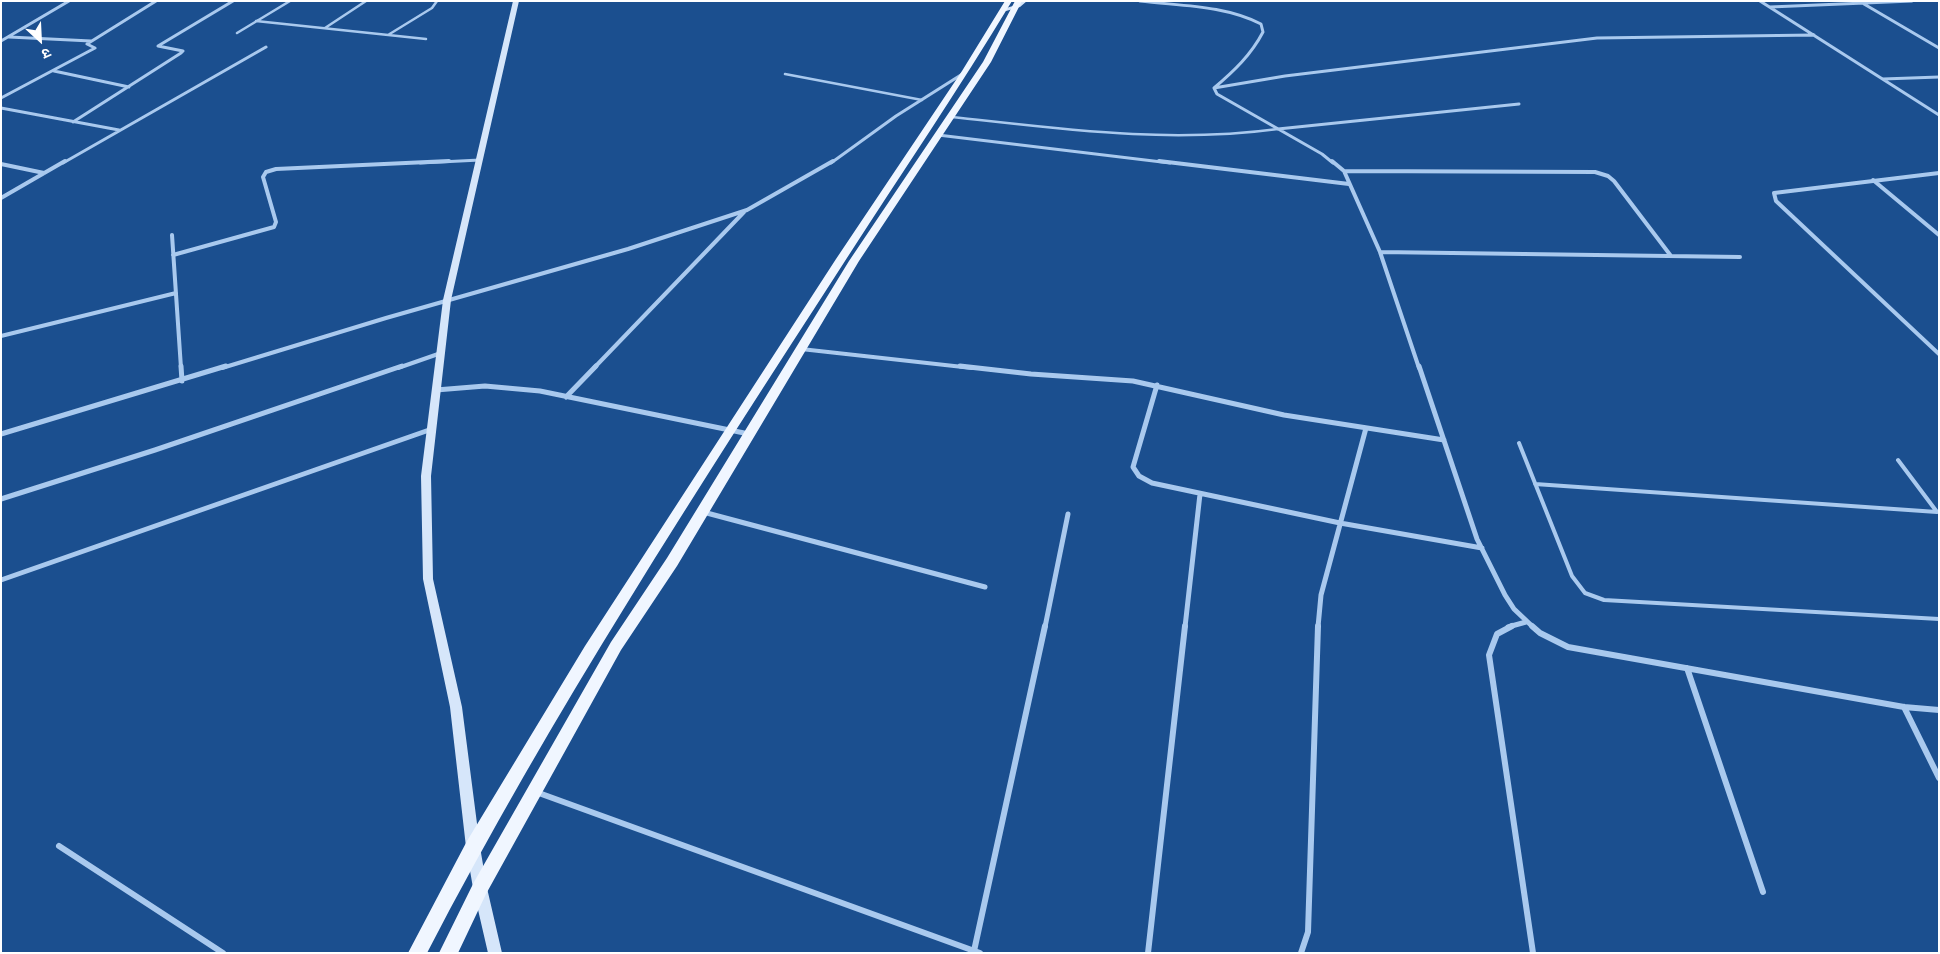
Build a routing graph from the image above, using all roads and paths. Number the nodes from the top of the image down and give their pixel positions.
1 (70, 1) edge
2 (156, 1) edge
3 (233, 1) edge
4 (290, 1) edge
5 (366, 1) edge
6 (437, 1) edge
7 (516, 1) edge
8 (1140, 1) edge
9 (1760, 1) edge
10 (1912, 1) edge
11 (1015, 4) edge
12 (1864, 4) junction
13 (1770, 7) junction
14 (256, 22) junction
15 (325, 28) junction
16 (237, 33) dead end
17 (388, 35) junction
18 (1814, 35) junction
19 (9, 37) junction
20 (426, 39) dead end
21 (1, 41) edge
22 (91, 41) junction
23 (266, 47) dead end
24 (1939, 48) edge
25 (53, 71) junction
26 (966, 71) junction
27 (784, 74) dead end
28 (1939, 78) edge
29 (1883, 79) junction
30 (129, 87) junction
31 (1214, 88) junction
32 (1, 98) edge
33 (922, 100) junction
34 (1519, 104) dead end
35 (1, 108) edge
36 (1939, 115) edge
37 (951, 117) junction
38 (73, 122) junction
39 (1278, 129) junction
40 (119, 130) junction
41 (938, 135) junction
42 (480, 160) junction
43 (1, 164) edge
44 (1344, 171) junction
45 (44, 173) junction
46 (1939, 173) edge
47 (1873, 180) junction
48 (1349, 184) junction
49 (1, 198) edge
50 (746, 210) junction
51 (172, 235) dead end
52 (1939, 235) edge
53 (1380, 252) junction
54 (173, 255) junction
55 (1671, 256) junction
56 (1740, 257) dead end
57 (846, 263) junction
58 (176, 293) junction
59 (447, 300) junction
60 (1, 336) edge
61 (801, 349) junction
62 (440, 353) junction
63 (1939, 354) edge
64 (182, 381) junction
65 (1157, 386) junction
66 (436, 390) junction
67 (566, 397) junction
68 (432, 428) junction
69 (1366, 428) junction
70 (731, 430) junction
71 (1, 434) edge
72 (749, 434) junction
73 (1444, 440) junction
74 (1518, 443) dead end
75 (1898, 460) dead end
76 (1535, 484) junction
77 (1200, 494) junction
78 (1, 499) edge
79 (702, 512) junction
80 (1938, 512) edge
81 (1068, 514) dead end
82 (1340, 523) junction
83 (1482, 548) junction
84 (1, 580) edge
85 (985, 587) dead end
86 (1939, 619) edge
87 (1526, 622) junction
88 (1687, 668) junction
89 (1904, 707) junction
90 (1939, 710) edge
91 (1939, 778) edge
92 (534, 792) junction
93 (59, 846) dead end
94 (473, 847) junction
95 (480, 888) junction
96 (1763, 892) dead end
97 (977, 952) edge
98 (223, 953) edge
99 (418, 953) edge
100 (448, 953) edge
101 (494, 953) edge
102 (1148, 953) edge
103 (1300, 953) edge
104 (1532, 953) edge

1 - 19 street
2 - 22 street
3 - 30 street
4 - 14 lane
5 - 15 lane
6 - 17 lane
7 - 42 street
8 - 31 street
9 - 13 street
10 - 12 street
11 - 26 main road
11 - 37 main road
12 - 13 street
12 - 24 street
13 - 18 street
14 - 15 lane
14 - 16 lane
15 - 17 lane
17 - 20 lane
18 - 29 street
18 - 31 street
19 - 21 street
19 - 22 street
22 - 25 street
23 - 40 street
25 - 30 street
25 - 32 street
26 - 33 street
26 - 57 main road
27 - 33 lane
28 - 29 street
29 - 36 street
30 - 38 street
31 - 39 street
33 - 50 street
34 - 39 street
35 - 38 street
37 - 39 lane
37 - 41 main road
38 - 40 street
39 - 44 street
40 - 45 street
41 - 48 street
41 - 57 main road
42 - 54 street
42 - 59 street
43 - 45 street
44 - 48 street
44 - 55 street
45 - 49 street
46 - 47 street
47 - 52 street
47 - 63 street
48 - 53 street
50 - 59 street
50 - 67 street
51 - 54 street
53 - 55 street
53 - 73 street
54 - 58 street
55 - 56 street
57 - 61 main road
57 - 70 main road
58 - 60 street
58 - 64 street
59 - 62 street
59 - 64 street
61 - 65 street
61 - 72 main road
62 - 66 street
62 - 78 street
64 - 71 street
65 - 69 street
65 - 77 street
66 - 67 street
66 - 68 street
67 - 70 street
68 - 84 street
68 - 94 street
69 - 73 street
69 - 82 street
70 - 72 street
70 - 94 main road
72 - 79 main road
73 - 83 street
74 - 76 lane
75 - 80 lane
76 - 80 lane
76 - 86 lane
77 - 82 street
77 - 102 street
79 - 85 street
79 - 92 main road
81 - 97 street
82 - 83 street
82 - 103 street
83 - 87 street
87 - 88 street
87 - 104 street
88 - 89 street
88 - 96 street
89 - 90 street
89 - 91 street
92 - 95 main road
92 - 97 street
93 - 98 street
94 - 95 street
94 - 99 main road
95 - 100 main road
95 - 101 street

